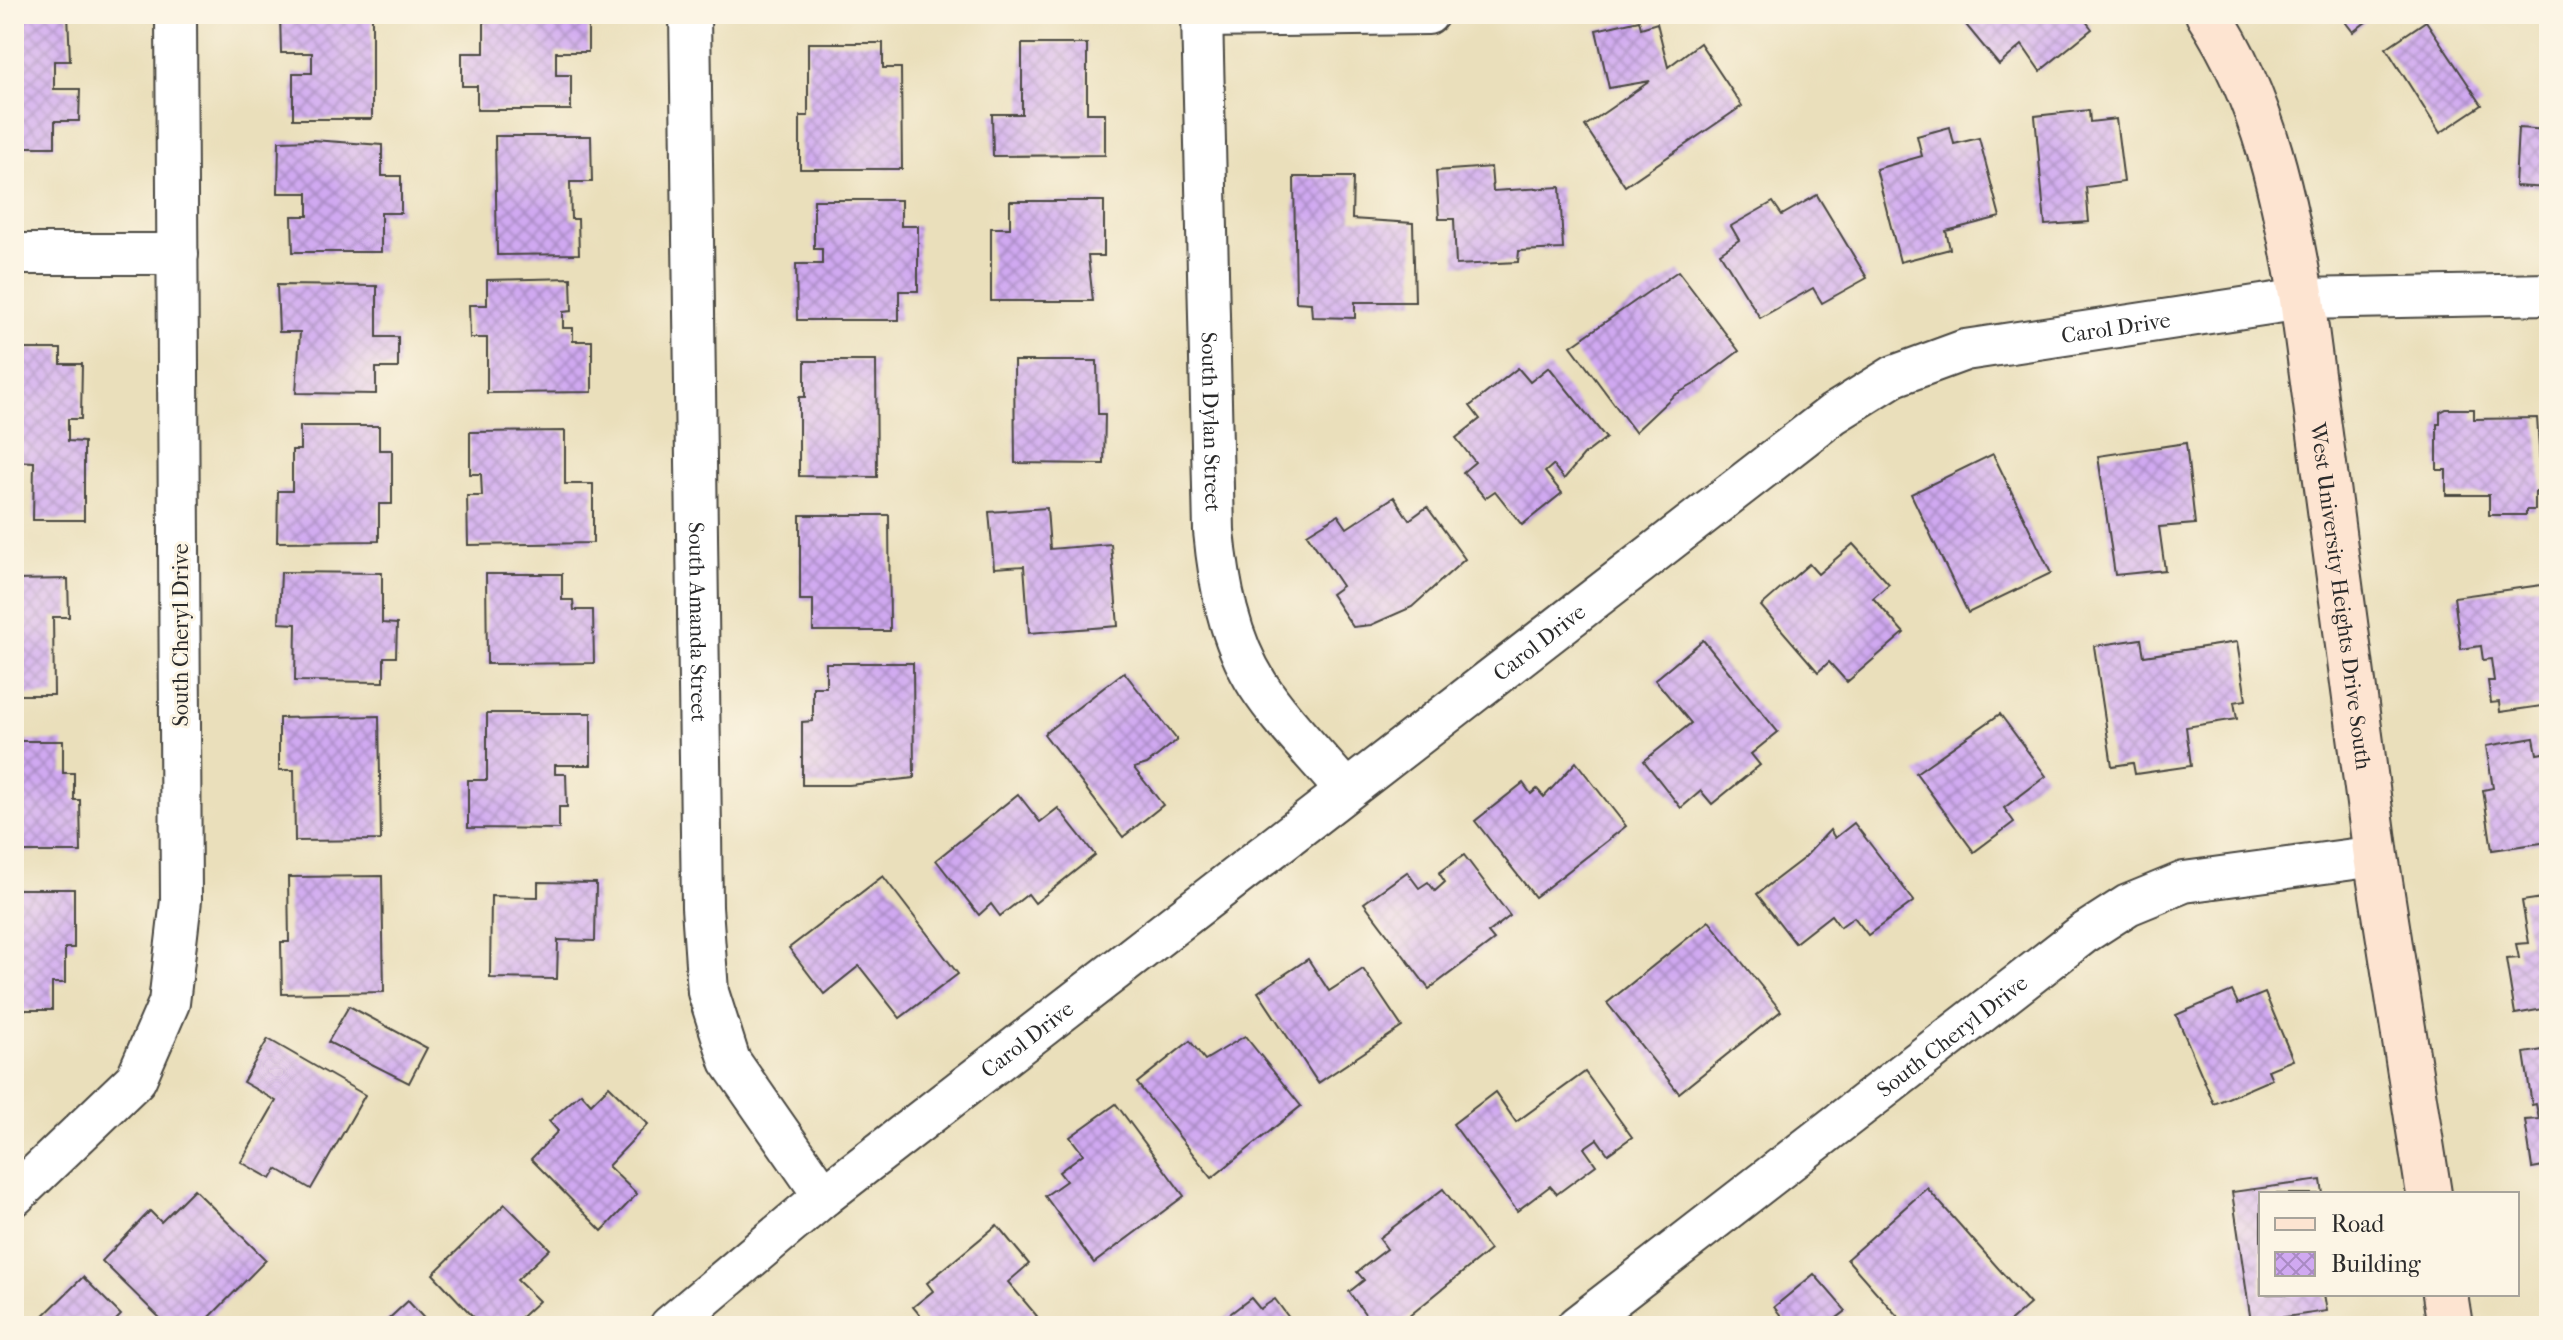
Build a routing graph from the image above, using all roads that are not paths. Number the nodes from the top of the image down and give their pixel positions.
1 (176, 14) edge
2 (690, 14) edge
3 (1428, 14) edge
4 (2208, 14) edge
5 (1202, 15) edge
6 (14, 254) edge
7 (178, 254) junction
8 (2549, 294) edge
9 (2302, 299) junction
10 (1345, 790) junction
11 (2376, 856) junction
12 (2429, 1192) edge
13 (14, 1196) edge
14 (824, 1196) junction
15 (2445, 1296) edge
16 (670, 1326) edge
17 (1577, 1326) edge
18 (2450, 1326) edge

1 - 7 street, South Cheryl Drive
2 - 14 street, South Amanda Street
3 - 5 street
4 - 9 street, West University Heights Drive South
5 - 10 street, South Dylan Street
6 - 7 street
7 - 13 street, South Cheryl Drive
8 - 9 street, Carol Drive
9 - 10 street, Carol Drive
9 - 11 street, West University Heights Drive South
10 - 14 street, Carol Drive
11 - 12 street, West University Heights Drive South
11 - 17 street, South Cheryl Drive
14 - 16 street, Carol Drive
15 - 18 street

